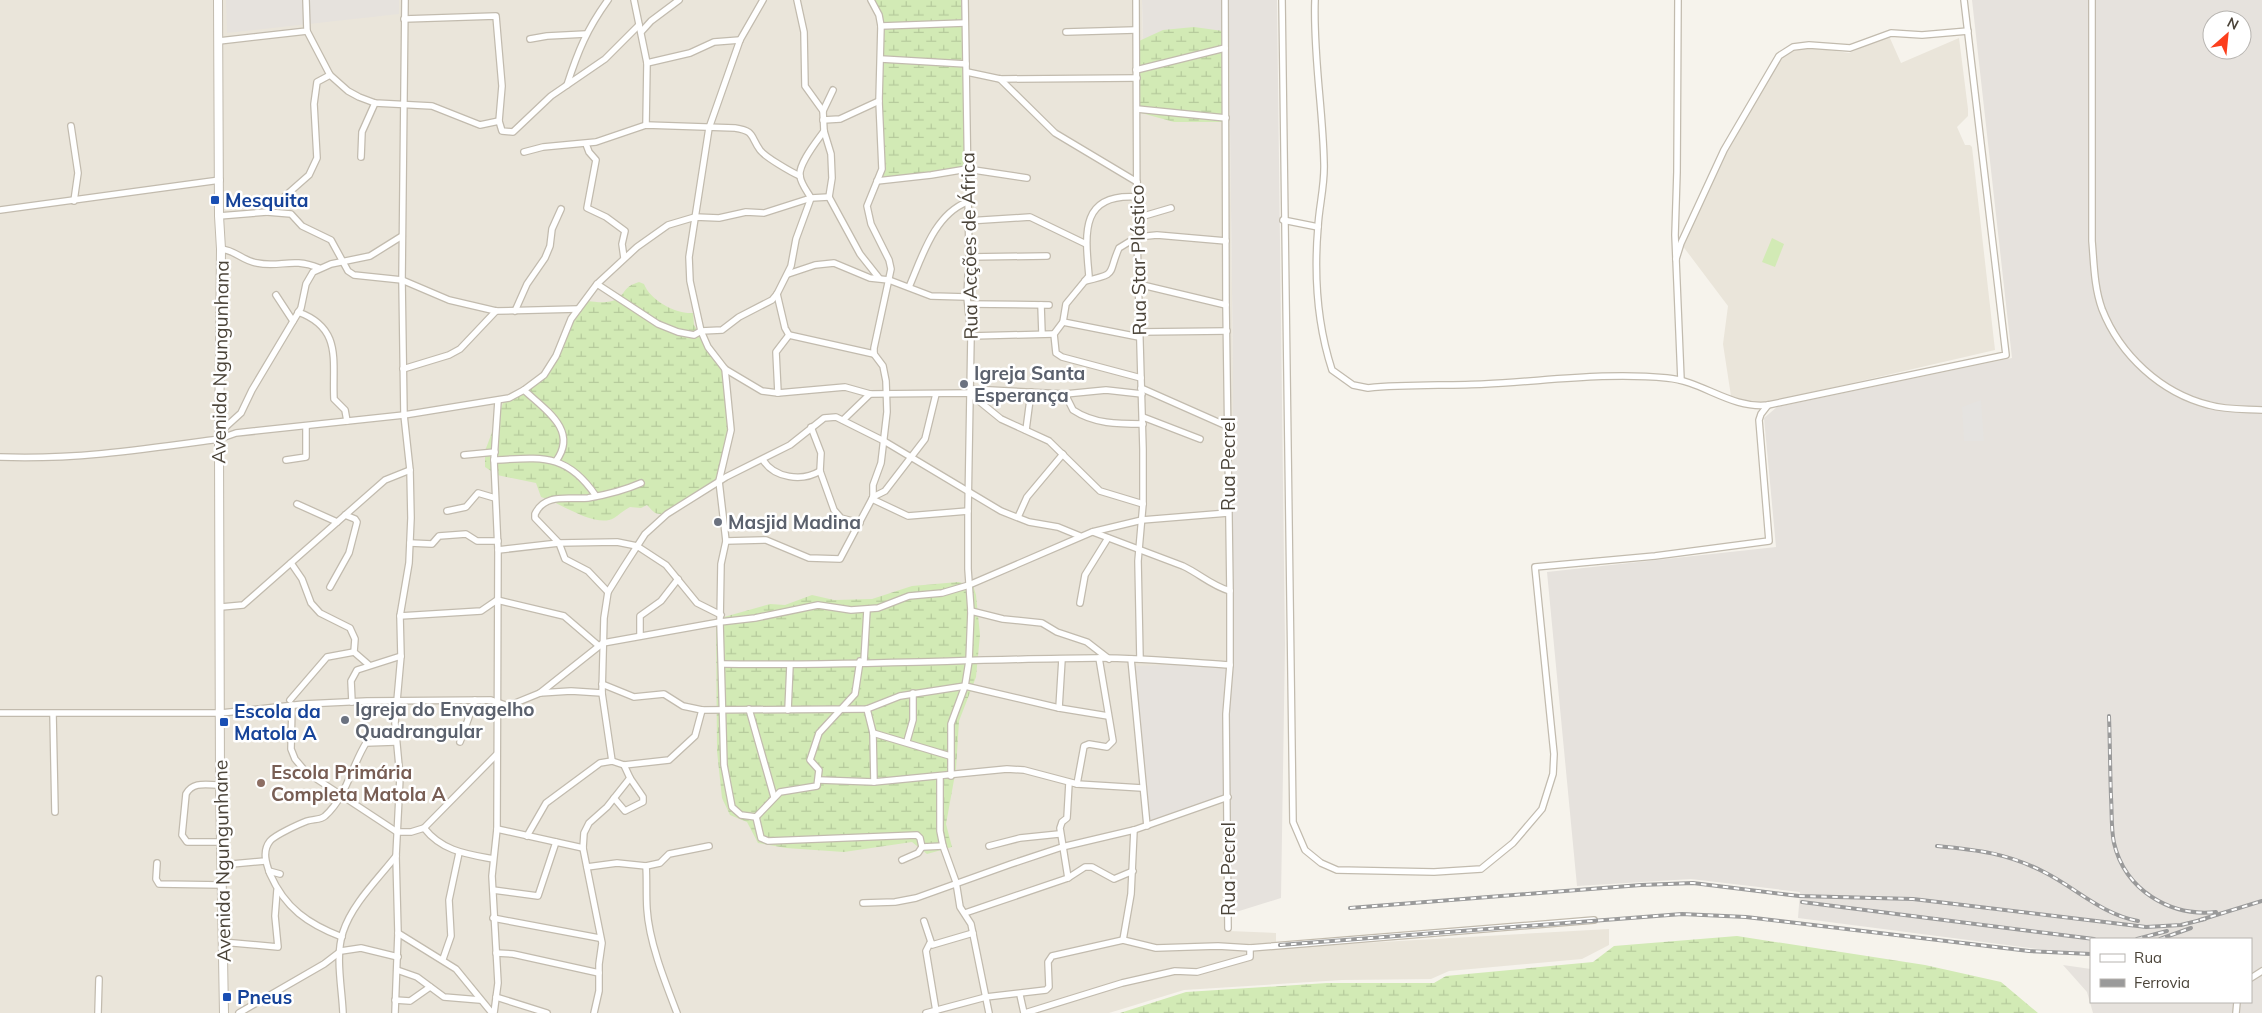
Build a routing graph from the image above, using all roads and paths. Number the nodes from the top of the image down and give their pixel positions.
1 (218, 0) edge
2 (306, 0) edge
3 (404, 0) edge
4 (608, 0) edge
5 (634, 0) edge
6 (679, 0) edge
7 (763, 0) edge
8 (797, 0) edge
9 (871, 0) edge
10 (965, 0) edge
11 (1136, 0) edge
12 (1225, 0) edge
13 (1282, 0) edge
14 (1315, 0) edge
15 (1678, 0) edge
16 (1964, 0) edge
17 (2092, 0) edge
18 (404, 20) junction
19 (965, 23) junction
20 (880, 26) junction
21 (640, 28) junction
22 (1135, 30) junction
23 (1968, 30) junction
24 (307, 31) junction
25 (1066, 32) dead end
26 (586, 34) junction
27 (530, 40) dead end
28 (740, 40) junction
29 (219, 42) junction
30 (1225, 48) junction
31 (881, 59) junction
32 (646, 63) junction
33 (966, 64) junction
34 (1136, 70) junction
35 (967, 72) junction
36 (330, 75) junction
37 (1137, 78) junction
38 (1000, 79) junction
39 (567, 85) junction
40 (833, 90) dead end
41 (879, 101) junction
42 (374, 103) junction
43 (405, 106) junction
44 (1136, 109) junction
45 (824, 111) junction
46 (1226, 118) junction
47 (823, 120) junction
48 (499, 121) junction
49 (646, 125) junction
50 (71, 126) dead end
51 (709, 128) junction
52 (824, 131) junction
53 (586, 144) junction
54 (524, 152) dead end
55 (361, 157) dead end
56 (967, 169) junction
57 (800, 176) junction
58 (1027, 178) dead end
59 (220, 180) junction
60 (877, 180) junction
61 (1137, 182) junction
62 (829, 197) junction
63 (1137, 197) junction
64 (811, 198) junction
65 (74, 201) junction
66 (967, 202) junction
67 (1171, 208) dead end
68 (561, 209) dead end
69 (0, 210) edge
70 (267, 212) junction
71 (219, 216) junction
72 (695, 217) junction
73 (1137, 218) junction
74 (1284, 220) junction
75 (968, 221) junction
76 (1318, 227) junction
77 (402, 236) junction
78 (1137, 237) junction
79 (1226, 241) junction
80 (1086, 244) junction
81 (221, 249) junction
82 (1047, 256) dead end
83 (969, 257) junction
84 (624, 258) junction
85 (1676, 259) junction
86 (343, 262) junction
87 (318, 268) junction
88 (788, 274) junction
89 (879, 278) junction
90 (402, 280) junction
91 (889, 280) junction
92 (1086, 281) junction
93 (597, 284) junction
94 (1138, 284) junction
95 (909, 287) junction
96 (777, 294) junction
97 (276, 295) dead end
98 (968, 300) junction
99 (1041, 305) junction
100 (1226, 305) junction
101 (1049, 306) dead end
102 (578, 309) junction
103 (515, 310) junction
104 (496, 311) junction
105 (298, 312) junction
106 (293, 322) junction
107 (1062, 322) junction
108 (701, 331) junction
109 (1227, 331) junction
110 (1042, 334) junction
111 (1054, 334) junction
112 (789, 335) junction
113 (1139, 335) junction
114 (971, 336) junction
115 (874, 354) junction
116 (403, 369) junction
117 (725, 369) junction
118 (1140, 378) junction
119 (1681, 380) junction
120 (524, 390) junction
121 (970, 391) junction
122 (1141, 391) junction
123 (1031, 392) junction
124 (778, 393) junction
125 (885, 393) junction
126 (870, 394) junction
127 (936, 394) junction
128 (1065, 394) junction
129 (498, 400) junction
130 (1768, 405) junction
131 (2262, 410) edge
132 (404, 415) junction
133 (843, 420) junction
134 (1143, 420) junction
135 (347, 421) junction
136 (306, 426) junction
137 (811, 427) junction
138 (1229, 427) junction
139 (1026, 430) junction
140 (219, 436) junction
141 (1200, 439) dead end
142 (884, 441) junction
143 (495, 452) junction
144 (1063, 454) junction
145 (464, 455) dead end
146 (0, 457) edge
147 (910, 457) junction
148 (286, 460) dead end
149 (494, 460) junction
150 (763, 460) junction
151 (556, 461) junction
152 (410, 470) junction
153 (820, 471) junction
154 (719, 481) junction
155 (641, 483) dead end
156 (969, 493) junction
157 (596, 496) junction
158 (495, 498) junction
159 (872, 498) junction
160 (297, 504) dead end
161 (1143, 504) junction
162 (447, 511) dead end
163 (968, 511) junction
164 (1228, 512) junction
165 (345, 515) junction
166 (1018, 517) junction
167 (1142, 520) junction
168 (337, 522) junction
169 (860, 523) junction
170 (1092, 532) junction
171 (1080, 536) junction
172 (1108, 538) junction
173 (498, 541) junction
174 (726, 541) junction
175 (410, 543) junction
176 (559, 543) junction
177 (637, 546) junction
178 (1140, 549) junction
179 (498, 550) junction
180 (291, 563) junction
181 (678, 579) junction
182 (969, 585) junction
183 (330, 586) dead end
184 (1230, 591) junction
185 (608, 592) junction
186 (497, 600) junction
187 (1080, 603) dead end
188 (221, 607) junction
189 (867, 610) junction
190 (971, 611) junction
191 (400, 616) junction
192 (720, 618) junction
193 (640, 636) junction
194 (601, 645) junction
195 (354, 652) junction
196 (401, 656) junction
197 (1099, 658) junction
198 (1062, 659) junction
199 (1109, 659) junction
200 (1130, 659) junction
201 (1140, 659) junction
202 (969, 661) junction
203 (862, 662) junction
204 (722, 664) junction
205 (369, 665) junction
206 (790, 665) junction
207 (1230, 665) junction
208 (602, 684) junction
209 (965, 686) junction
210 (540, 693) junction
211 (602, 693) junction
212 (913, 694) junction
213 (475, 700) junction
214 (291, 702) junction
215 (352, 702) junction
216 (397, 702) junction
217 (498, 702) junction
218 (1059, 708) junction
219 (749, 709) junction
220 (867, 709) junction
221 (702, 710) junction
222 (723, 710) junction
223 (788, 710) junction
224 (840, 710) junction
225 (221, 712) junction
226 (0, 714) edge
227 (53, 714) junction
228 (1108, 716) junction
229 (221, 724) joint
230 (873, 733) junction
231 (907, 741) junction
232 (395, 742) junction
233 (460, 742) dead end
234 (496, 755) junction
235 (950, 756) junction
236 (612, 761) junction
237 (624, 765) junction
238 (951, 776) junction
239 (940, 777) junction
240 (630, 778) junction
241 (818, 780) junction
242 (874, 782) junction
243 (1069, 783) junction
244 (1077, 784) junction
245 (220, 785) junction
246 (1142, 788) junction
247 (342, 795) junction
248 (1228, 796) junction
249 (774, 797) junction
250 (614, 798) junction
251 (54, 812) dead end
252 (756, 817) junction
253 (1147, 826) junction
254 (424, 828) junction
255 (497, 829) junction
256 (1134, 830) junction
257 (397, 832) junction
258 (1060, 834) junction
259 (527, 836) junction
260 (221, 842) junction
261 (556, 842) junction
262 (709, 846) dead end
263 (943, 846) junction
264 (989, 846) dead end
265 (922, 847) junction
266 (1062, 847) junction
267 (583, 848) junction
268 (459, 853) junction
269 (396, 856) junction
270 (493, 859) junction
271 (902, 860) dead end
272 (265, 861) junction
273 (157, 863) dead end
274 (221, 865) junction
275 (646, 866) junction
276 (587, 867) junction
277 (269, 871) junction
278 (1133, 871) junction
279 (280, 874) dead end
280 (1068, 878) junction
281 (956, 882) junction
282 (222, 885) junction
283 (277, 890) junction
284 (493, 890) junction
285 (863, 903) dead end
286 (965, 912) junction
287 (494, 918) junction
288 (1594, 920) dead end
289 (924, 921) dead end
290 (1228, 928) dead end
291 (398, 932) junction
292 (973, 933) junction
293 (342, 937) junction
294 (599, 938) junction
295 (1123, 940) junction
296 (222, 942) junction
297 (930, 943) junction
298 (1250, 948) junction
299 (341, 951) junction
300 (496, 953) junction
301 (398, 957) junction
302 (443, 959) junction
303 (398, 970) junction
304 (599, 973) junction
305 (99, 979) dead end
306 (430, 987) junction
307 (1020, 995) junction
308 (496, 997) junction
309 (986, 997) junction
310 (395, 1000) junction
311 (480, 1000) junction
312 (936, 1010) junction
313 (98, 1013) edge
314 (224, 1013) edge
315 (239, 1013) edge
316 (343, 1013) edge
317 (395, 1013) edge
318 (493, 1013) edge
319 (547, 1013) edge
320 (594, 1013) edge
321 (677, 1013) edge
322 (926, 1013) edge
323 (989, 1013) edge
324 (1024, 1013) edge

1 - 29 street, Avenida Ngungunhana
2 - 24 street
3 - 18 street
4 - 26 street
5 - 21 street
6 - 21 street
7 - 28 street
8 - 45 street
9 - 20 street
10 - 19 street, Rua Acções de África
11 - 22 street, Rua Star Plástico
12 - 30 street, Rua Pecrel
13 - 74 street
14 - 76 street
15 - 85 street
16 - 23 street
17 - 131 street
18 - 43 street
18 - 48 street
19 - 20 street
19 - 33 street, Rua Acções de África
20 - 31 street
21 - 32 street
21 - 39 street
22 - 25 street
22 - 34 street, Rua Star Plástico
23 - 85 street
23 - 130 street
24 - 29 street
24 - 36 street
26 - 27 street
26 - 39 street
28 - 32 street
28 - 51 street
29 - 59 street, Avenida Ngungunhana
30 - 34 street
30 - 46 street, Rua Pecrel
31 - 33 street
31 - 41 street
32 - 49 street
33 - 35 street, Rua Acções de África
34 - 37 street, Rua Star Plástico
35 - 38 street
35 - 56 street, Rua Acções de África
36 - 42 street
36 - 70 street
37 - 38 street
37 - 44 street, Rua Star Plástico
38 - 61 street
39 - 48 street
40 - 45 street
41 - 47 street
41 - 60 street
42 - 43 street
42 - 55 street
43 - 48 street
43 - 77 street
44 - 46 street
44 - 61 street, Rua Star Plástico
45 - 47 street
46 - 79 street, Rua Pecrel
47 - 52 street
49 - 51 street
49 - 53 street
50 - 65 street
51 - 57 street
51 - 72 street
52 - 57 street
52 - 62 street
53 - 54 street
53 - 84 street
56 - 58 street
56 - 60 street
56 - 66 street, Rua Acções de África
57 - 64 street
59 - 65 street
59 - 71 street, Avenida Ngungunhana
60 - 91 street
61 - 63 street, Rua Star Plástico
62 - 64 street
62 - 89 street
63 - 73 street, Rua Star Plástico
63 - 80 street
64 - 72 street
64 - 88 street
65 - 69 street
66 - 75 street, Rua Acções de África
66 - 95 street
67 - 73 street
68 - 103 street
70 - 71 street
70 - 86 street
71 - 81 street, Avenida Ngungunhana
72 - 84 street
72 - 108 street
73 - 78 street, Rua Star Plástico
74 - 76 street
74 - 130 street
75 - 80 street
75 - 83 street, Rua Acções de África
76 - 119 street
77 - 86 street
77 - 90 street
78 - 79 street
78 - 92 street
78 - 94 street, Rua Star Plástico
79 - 100 street, Rua Pecrel
80 - 92 street
81 - 87 street
81 - 140 street, Avenida Ngungunhana
82 - 83 street
83 - 98 street, Rua Acções de África
84 - 93 street
85 - 119 street
86 - 87 street
86 - 90 street
87 - 105 street
88 - 89 street
88 - 96 street
89 - 91 street
90 - 104 street
90 - 116 street
91 - 95 street
91 - 115 street
92 - 107 street
93 - 102 street
93 - 108 street
94 - 100 street
94 - 113 street, Rua Star Plástico
95 - 98 street
96 - 108 street
96 - 112 street
97 - 106 street
98 - 99 street
98 - 114 street, Rua Acções de África
99 - 101 street
99 - 110 street
100 - 109 street, Rua Pecrel
102 - 103 street
102 - 120 street
103 - 104 street
104 - 116 street
105 - 106 street
105 - 135 street
106 - 140 street
107 - 111 street
107 - 113 street
108 - 117 street
109 - 113 street
109 - 138 street, Rua Pecrel
110 - 111 street
110 - 114 street
111 - 118 street
112 - 115 street
112 - 124 street
113 - 118 street, Rua Star Plástico
114 - 121 street, Rua Acções de África
115 - 125 street
116 - 132 street
117 - 124 street
117 - 154 street
118 - 122 street, Rua Star Plástico
119 - 130 street
120 - 129 street
120 - 151 street
121 - 123 street
121 - 127 street
121 - 139 street
121 - 156 street, Rua Acções de África
122 - 128 street
122 - 134 street, Rua Star Plástico
122 - 138 street
123 - 128 street
123 - 139 street
124 - 126 street
125 - 126 street
125 - 127 street
125 - 142 street
126 - 133 street
127 - 147 street
128 - 134 street
129 - 132 street
129 - 143 street
132 - 135 street
132 - 152 street
133 - 137 street
133 - 142 street
134 - 141 street
134 - 161 street, Rua Star Plástico
135 - 136 street
136 - 140 street
136 - 148 street
137 - 150 street
137 - 153 street
138 - 164 street, Rua Pecrel
139 - 144 street
140 - 146 street
140 - 188 street, Avenida Ngungunhana
142 - 147 street
142 - 159 street
143 - 145 street
143 - 149 street
144 - 161 street
144 - 166 street
147 - 156 street
147 - 159 street
149 - 151 street
149 - 158 street
150 - 153 street
150 - 154 street
151 - 157 street
152 - 165 street
152 - 175 street
153 - 169 street
154 - 174 street
154 - 177 street
155 - 157 street
156 - 163 street, Rua Acções de África
156 - 166 street
157 - 176 street
158 - 162 street
158 - 173 street
159 - 163 street
159 - 169 street
160 - 168 street
161 - 167 street, Rua Star Plástico
163 - 182 street, Rua Acções de África
164 - 167 street
164 - 184 street, Rua Pecrel
165 - 168 street
165 - 183 street
166 - 171 street
167 - 170 street
167 - 178 street, Rua Star Plástico
168 - 180 street
169 - 174 street
170 - 171 street
170 - 172 street
171 - 182 street
172 - 178 street
172 - 187 street
173 - 175 street
173 - 179 street
174 - 192 street
175 - 191 street
176 - 177 street
176 - 179 street
176 - 185 street
177 - 181 street
177 - 185 street
178 - 184 street
178 - 201 street, Rua Star Plástico
179 - 186 street
180 - 188 street
180 - 195 street
181 - 192 street
181 - 193 street
182 - 189 street
182 - 190 street, Rua Acções de África
184 - 207 street, Rua Pecrel
185 - 194 street
186 - 191 street
186 - 194 street
186 - 217 street
188 - 225 street, Avenida Ngungunhana
189 - 192 street
189 - 203 street
190 - 199 street
190 - 202 street, Rua Acções de África
191 - 196 street
192 - 193 street
192 - 204 street
193 - 194 street
194 - 208 street
194 - 210 street
195 - 205 street
195 - 214 street
196 - 205 street
196 - 216 street
197 - 198 street
197 - 199 street
197 - 228 street
198 - 202 street
198 - 218 street
199 - 200 street
200 - 201 street
200 - 246 street
201 - 207 street
202 - 203 street
202 - 209 street, Rua Acções de África
203 - 206 street
203 - 224 street
204 - 206 street
204 - 222 street
205 - 215 street
206 - 223 street
207 - 248 street, Rua Pecrel
208 - 211 street
208 - 221 street
209 - 212 street
209 - 218 street
209 - 235 street, Rua Acções de África
210 - 211 street
210 - 217 street
211 - 236 street
212 - 220 street
212 - 231 street
213 - 216 street
213 - 217 street
213 - 233 street
214 - 215 street
214 - 225 street
214 - 247 street
215 - 216 street
216 - 232 street
217 - 234 street
218 - 228 street
219 - 222 street
219 - 223 street
219 - 249 street
220 - 224 street
220 - 230 street
221 - 222 street
221 - 237 street
222 - 252 street
223 - 224 street
224 - 241 street
225 - 227 street
225 - 229 street, Avenida Ngungunhana
226 - 227 street
227 - 251 street
228 - 244 street
229 - 245 street, Avenida Ngungunhane
230 - 231 street
230 - 242 street
231 - 235 street
232 - 247 street
232 - 257 street
234 - 254 street
234 - 255 street
235 - 238 street, Rua Acções de África
236 - 237 street
236 - 259 street
237 - 240 street
238 - 239 street
238 - 243 street
239 - 242 street
239 - 263 street
240 - 250 street
240 - 250 street
241 - 242 street
241 - 249 street
243 - 244 street
243 - 258 street
244 - 246 street
245 - 260 street, Avenida Ngungunhane
245 - 260 street
246 - 253 street
247 - 257 street
247 - 272 street
248 - 253 street
248 - 290 street, Rua Pecrel
249 - 252 street
250 - 267 street
252 - 265 street
253 - 256 street
254 - 257 street
254 - 268 street
255 - 259 street
255 - 270 street
256 - 266 street
256 - 278 street
257 - 269 street
258 - 264 street
258 - 266 street
259 - 261 street
260 - 274 street, Avenida Ngungunhane
261 - 267 street
261 - 284 street
262 - 275 street
263 - 265 street
263 - 281 street
265 - 271 street
266 - 280 street
266 - 281 street
267 - 276 street
268 - 270 street
268 - 302 street
269 - 291 street
269 - 293 street
270 - 284 street
272 - 274 street
272 - 277 street
273 - 282 street
274 - 282 street, Avenida Ngungunhane
275 - 276 street
275 - 321 street
276 - 294 street
277 - 279 street
277 - 283 street
278 - 280 street
278 - 295 street
280 - 286 street
281 - 285 street
281 - 286 street
282 - 296 street, Avenida Ngungunhane
283 - 293 street
283 - 296 street
284 - 287 street
286 - 292 street
287 - 294 street
287 - 300 street
288 - 298 street
289 - 297 street
291 - 301 street
291 - 302 street
292 - 297 street
292 - 309 street
293 - 299 street
294 - 304 street
295 - 298 street
295 - 307 street
296 - 314 street, Avenida Ngungunhane
297 - 312 street
298 - 324 street
299 - 301 street
299 - 315 street
299 - 316 street
300 - 304 street
300 - 308 street
301 - 303 street
302 - 311 street
303 - 306 street
303 - 310 street
304 - 320 street
305 - 313 street
306 - 310 street
306 - 311 street
307 - 309 street
307 - 324 street
308 - 318 street
308 - 319 street
309 - 312 street
309 - 323 street
310 - 317 street
311 - 318 street
312 - 322 street

